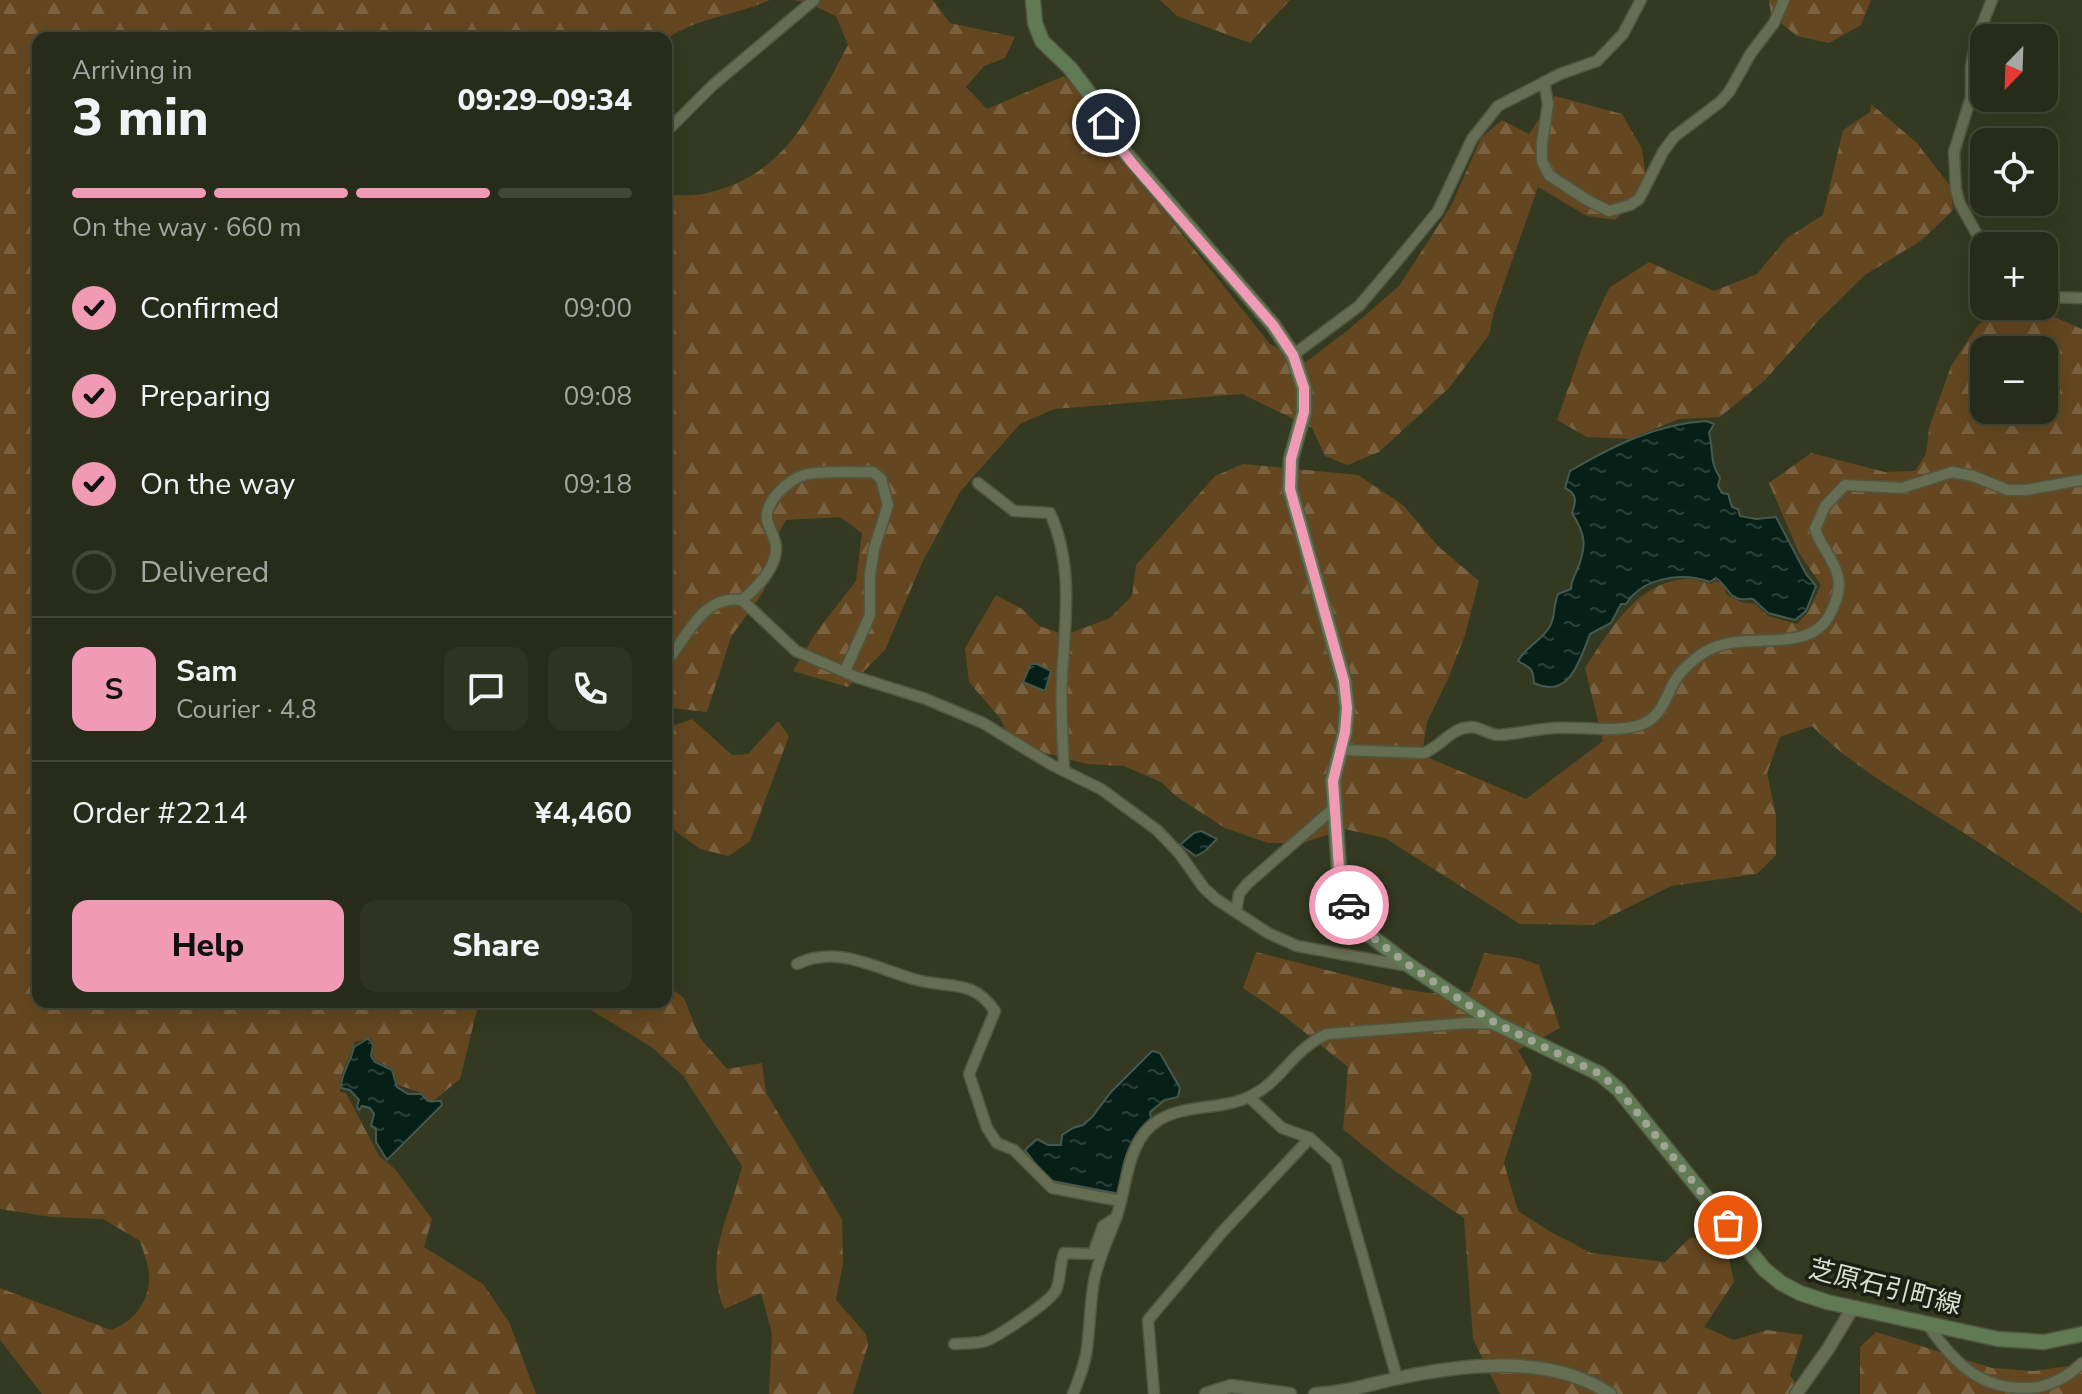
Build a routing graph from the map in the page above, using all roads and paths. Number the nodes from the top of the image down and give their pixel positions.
1 (814, 0) edge
2 (1033, 0) edge
3 (1641, 0) edge
4 (1784, 0) edge
5 (1992, 0) edge
6 (1544, 82) junction
7 (672, 126) edge
8 (1976, 232) edge
9 (2058, 297) edge
10 (2082, 298) edge
11 (1293, 355) junction
12 (2082, 480) edge
13 (978, 483) dead end
14 (742, 600) junction
15 (672, 654) edge
16 (845, 671) junction
17 (1341, 750) junction
18 (1064, 771) junction
19 (1334, 808) junction
20 (1236, 912) junction
21 (797, 964) dead end
22 (1410, 966) junction
23 (1497, 1024) junction
24 (1249, 1097) junction
25 (1310, 1138) junction
26 (1121, 1201) junction
27 (1116, 1218) junction
28 (1852, 1309) junction
29 (1928, 1325) junction
30 (2082, 1334) edge
31 (954, 1344) dead end
32 (2082, 1363) edge
33 (1397, 1378) junction
34 (1073, 1394) edge
35 (1154, 1394) edge
36 (1206, 1394) edge
37 (1290, 1394) edge
38 (1315, 1394) edge
39 (1610, 1394) edge
40 (1796, 1394) edge

1 - 7 street
2 - 11 main road, 芝原石引町線
3 - 6 street
4 - 6 street
5 - 8 street
6 - 11 street
9 - 10 street
11 - 17 main road, 芝原石引町線
12 - 17 street
13 - 18 street
14 - 15 street
14 - 16 street
14 - 16 street
16 - 18 street
17 - 19 main road, 芝原石引町線
18 - 20 street
19 - 20 street
19 - 22 main road, 芝原石引町線
20 - 22 street
21 - 26 street
22 - 23 main road, 芝原石引町線
23 - 24 street
23 - 28 main road, 芝原石引町線
24 - 25 street
24 - 26 street
25 - 33 street
25 - 35 street
26 - 27 street
27 - 31 street
27 - 34 street
28 - 29 main road, 芝原石引町線
28 - 40 street
29 - 30 main road, 芝原石引町線
29 - 32 street
33 - 38 street
33 - 39 street
36 - 37 street

